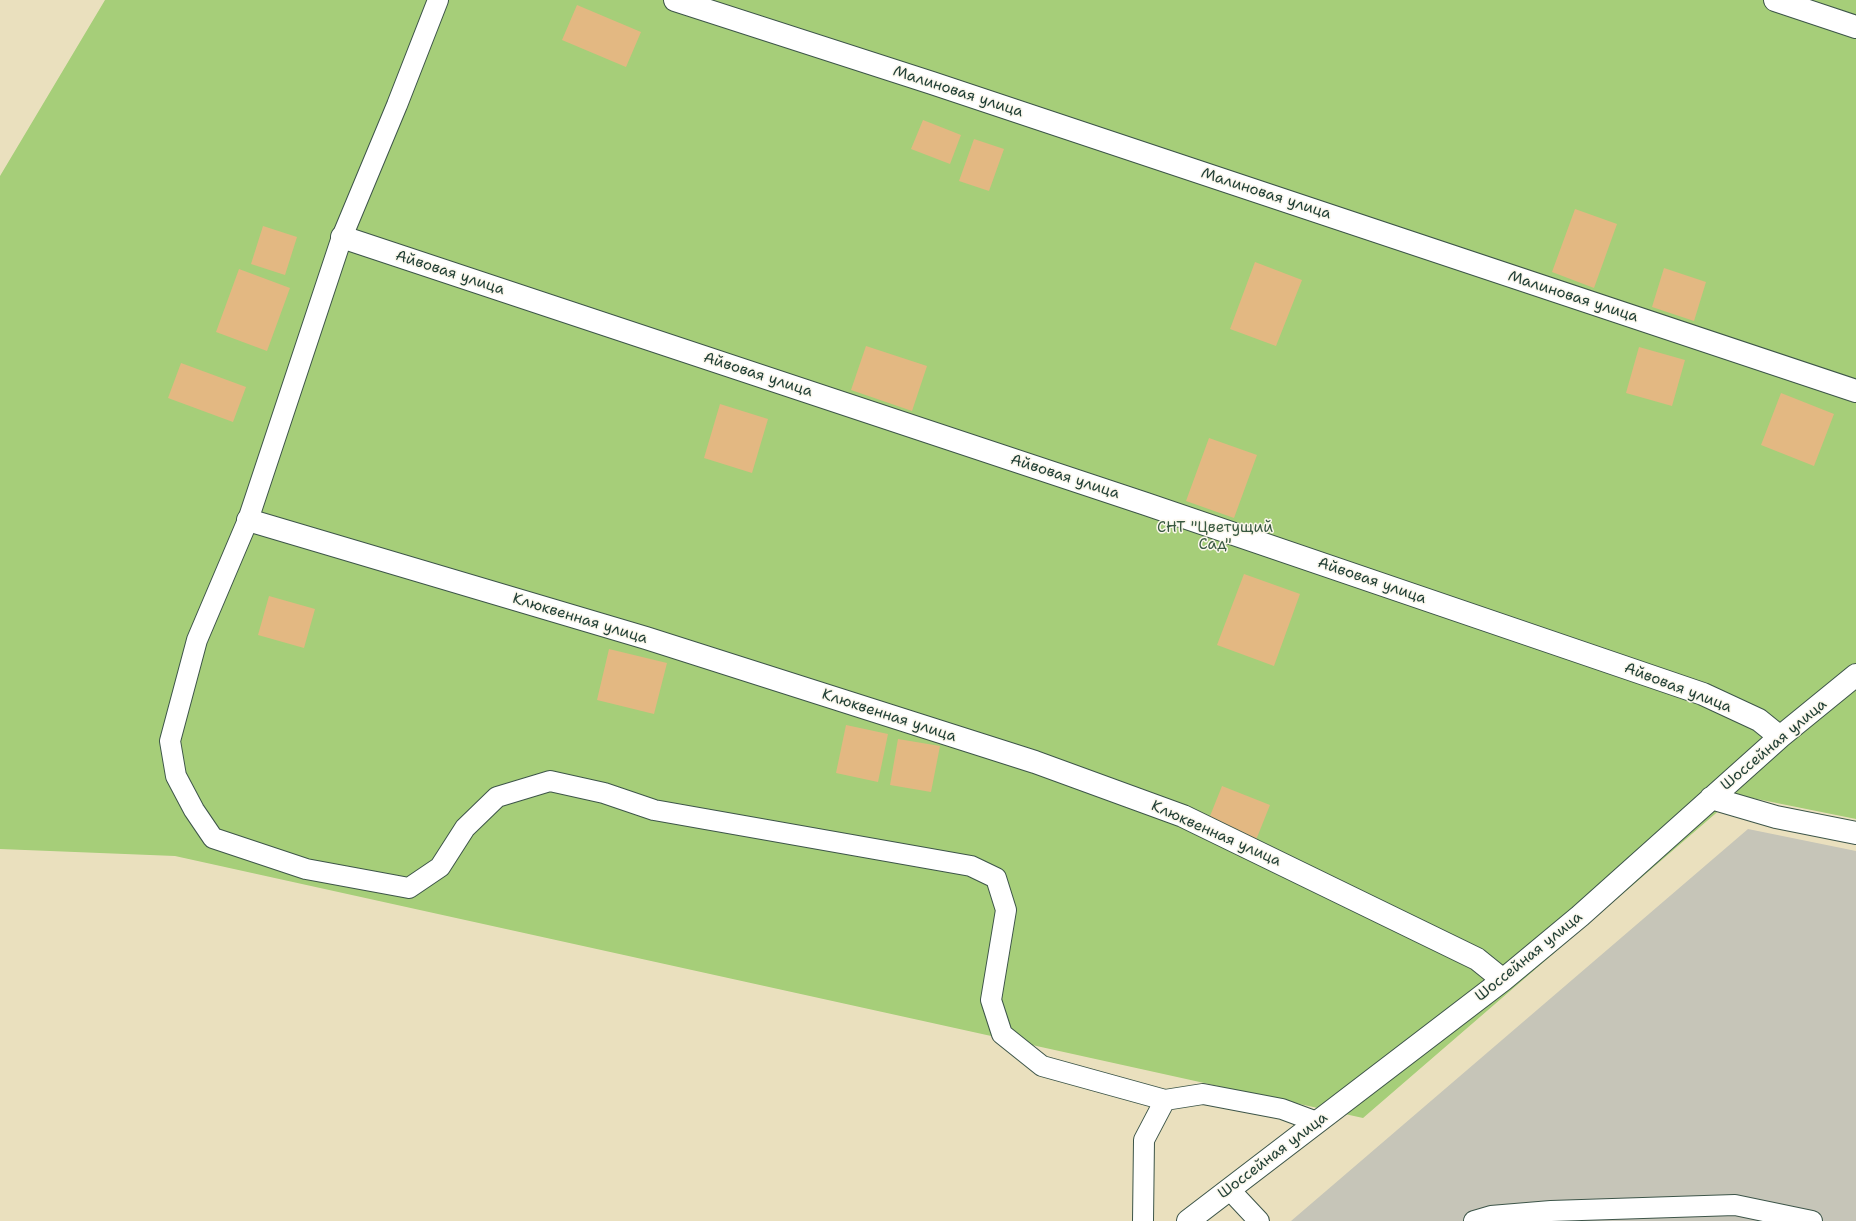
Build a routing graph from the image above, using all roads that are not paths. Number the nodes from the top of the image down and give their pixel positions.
1 (438, 0) edge
2 (675, 0) edge
3 (1775, 0) edge
4 (1856, 26) edge
5 (342, 237) junction
6 (1856, 391) edge
7 (248, 520) junction
8 (1856, 676) edge
9 (1780, 737) junction
10 (1711, 798) junction
11 (1856, 833) edge
12 (1503, 980) junction
13 (1165, 1100) junction
14 (1317, 1122) junction
15 (1229, 1190) junction
16 (1143, 1221) edge
17 (1188, 1221) edge
18 (1259, 1221) edge
19 (1474, 1221) edge
20 (1812, 1221) edge

1 - 5 lane
2 - 6 street, Малиновая улица
3 - 4 street
5 - 7 lane
5 - 9 street, Айвовая улица
7 - 12 street, Клюквенная улица
7 - 13 lane
8 - 9 street, Шоссейная улица
9 - 10 street, Шоссейная улица
10 - 11 street
10 - 12 street, Шоссейная улица
12 - 14 street, Шоссейная улица
13 - 14 lane
13 - 16 lane
14 - 15 street, Шоссейная улица
15 - 17 street, Шоссейная улица
15 - 18 lane
19 - 20 lane

